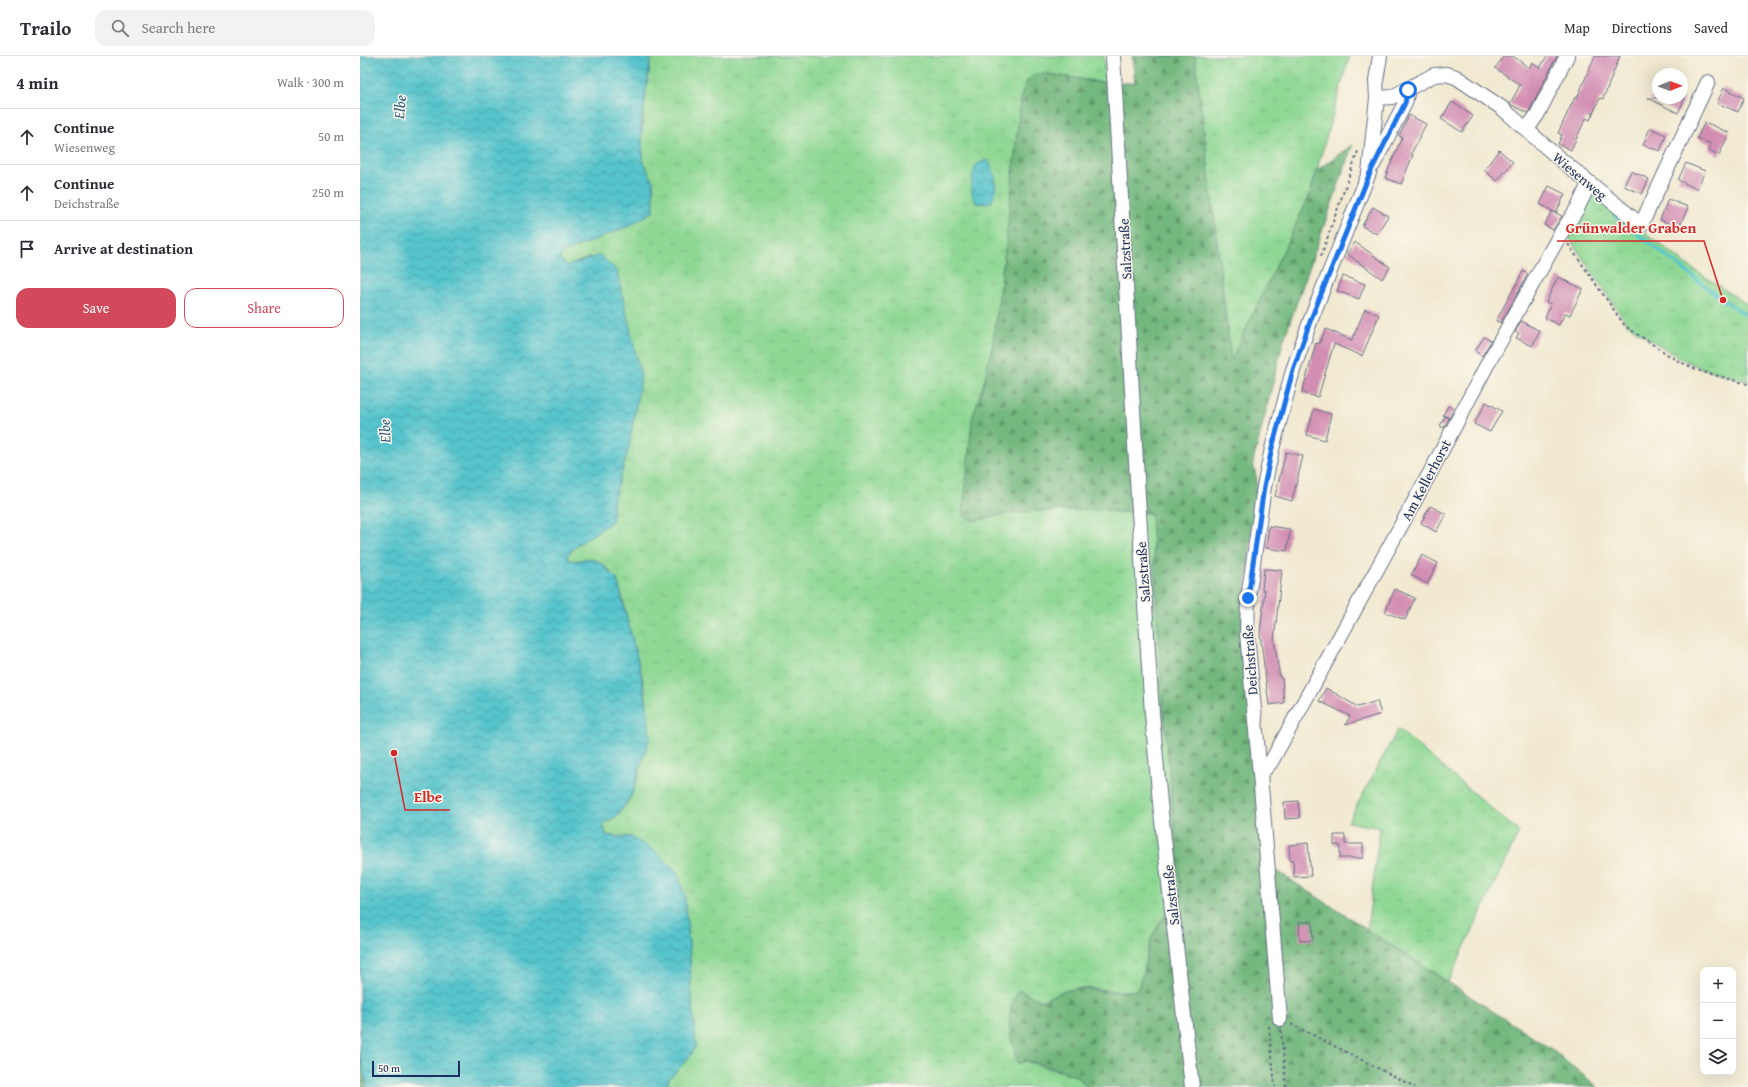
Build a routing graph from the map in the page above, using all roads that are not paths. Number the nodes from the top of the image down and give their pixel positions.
1 (1113, 56) edge
2 (1380, 56) edge
3 (1567, 56) edge
4 (1708, 82) dead end
5 (1408, 90) junction
6 (1377, 98) junction
7 (1527, 129) junction
8 (1370, 173) junction
9 (1589, 184) junction
10 (1260, 774) junction
11 (1275, 1021) road end
12 (1192, 1087) edge

1 - 12 street, Salzstraße
2 - 6 street, Deichstraße
3 - 7 street
4 - 9 street, Wiesenweg
5 - 6 street, Wiesenweg
5 - 7 street, Wiesenweg
5 - 8 street
6 - 8 street, Deichstraße
7 - 9 street, Wiesenweg
8 - 10 street, Deichstraße
9 - 10 street, Am Kellerhorst
10 - 11 street, Deichstraße

